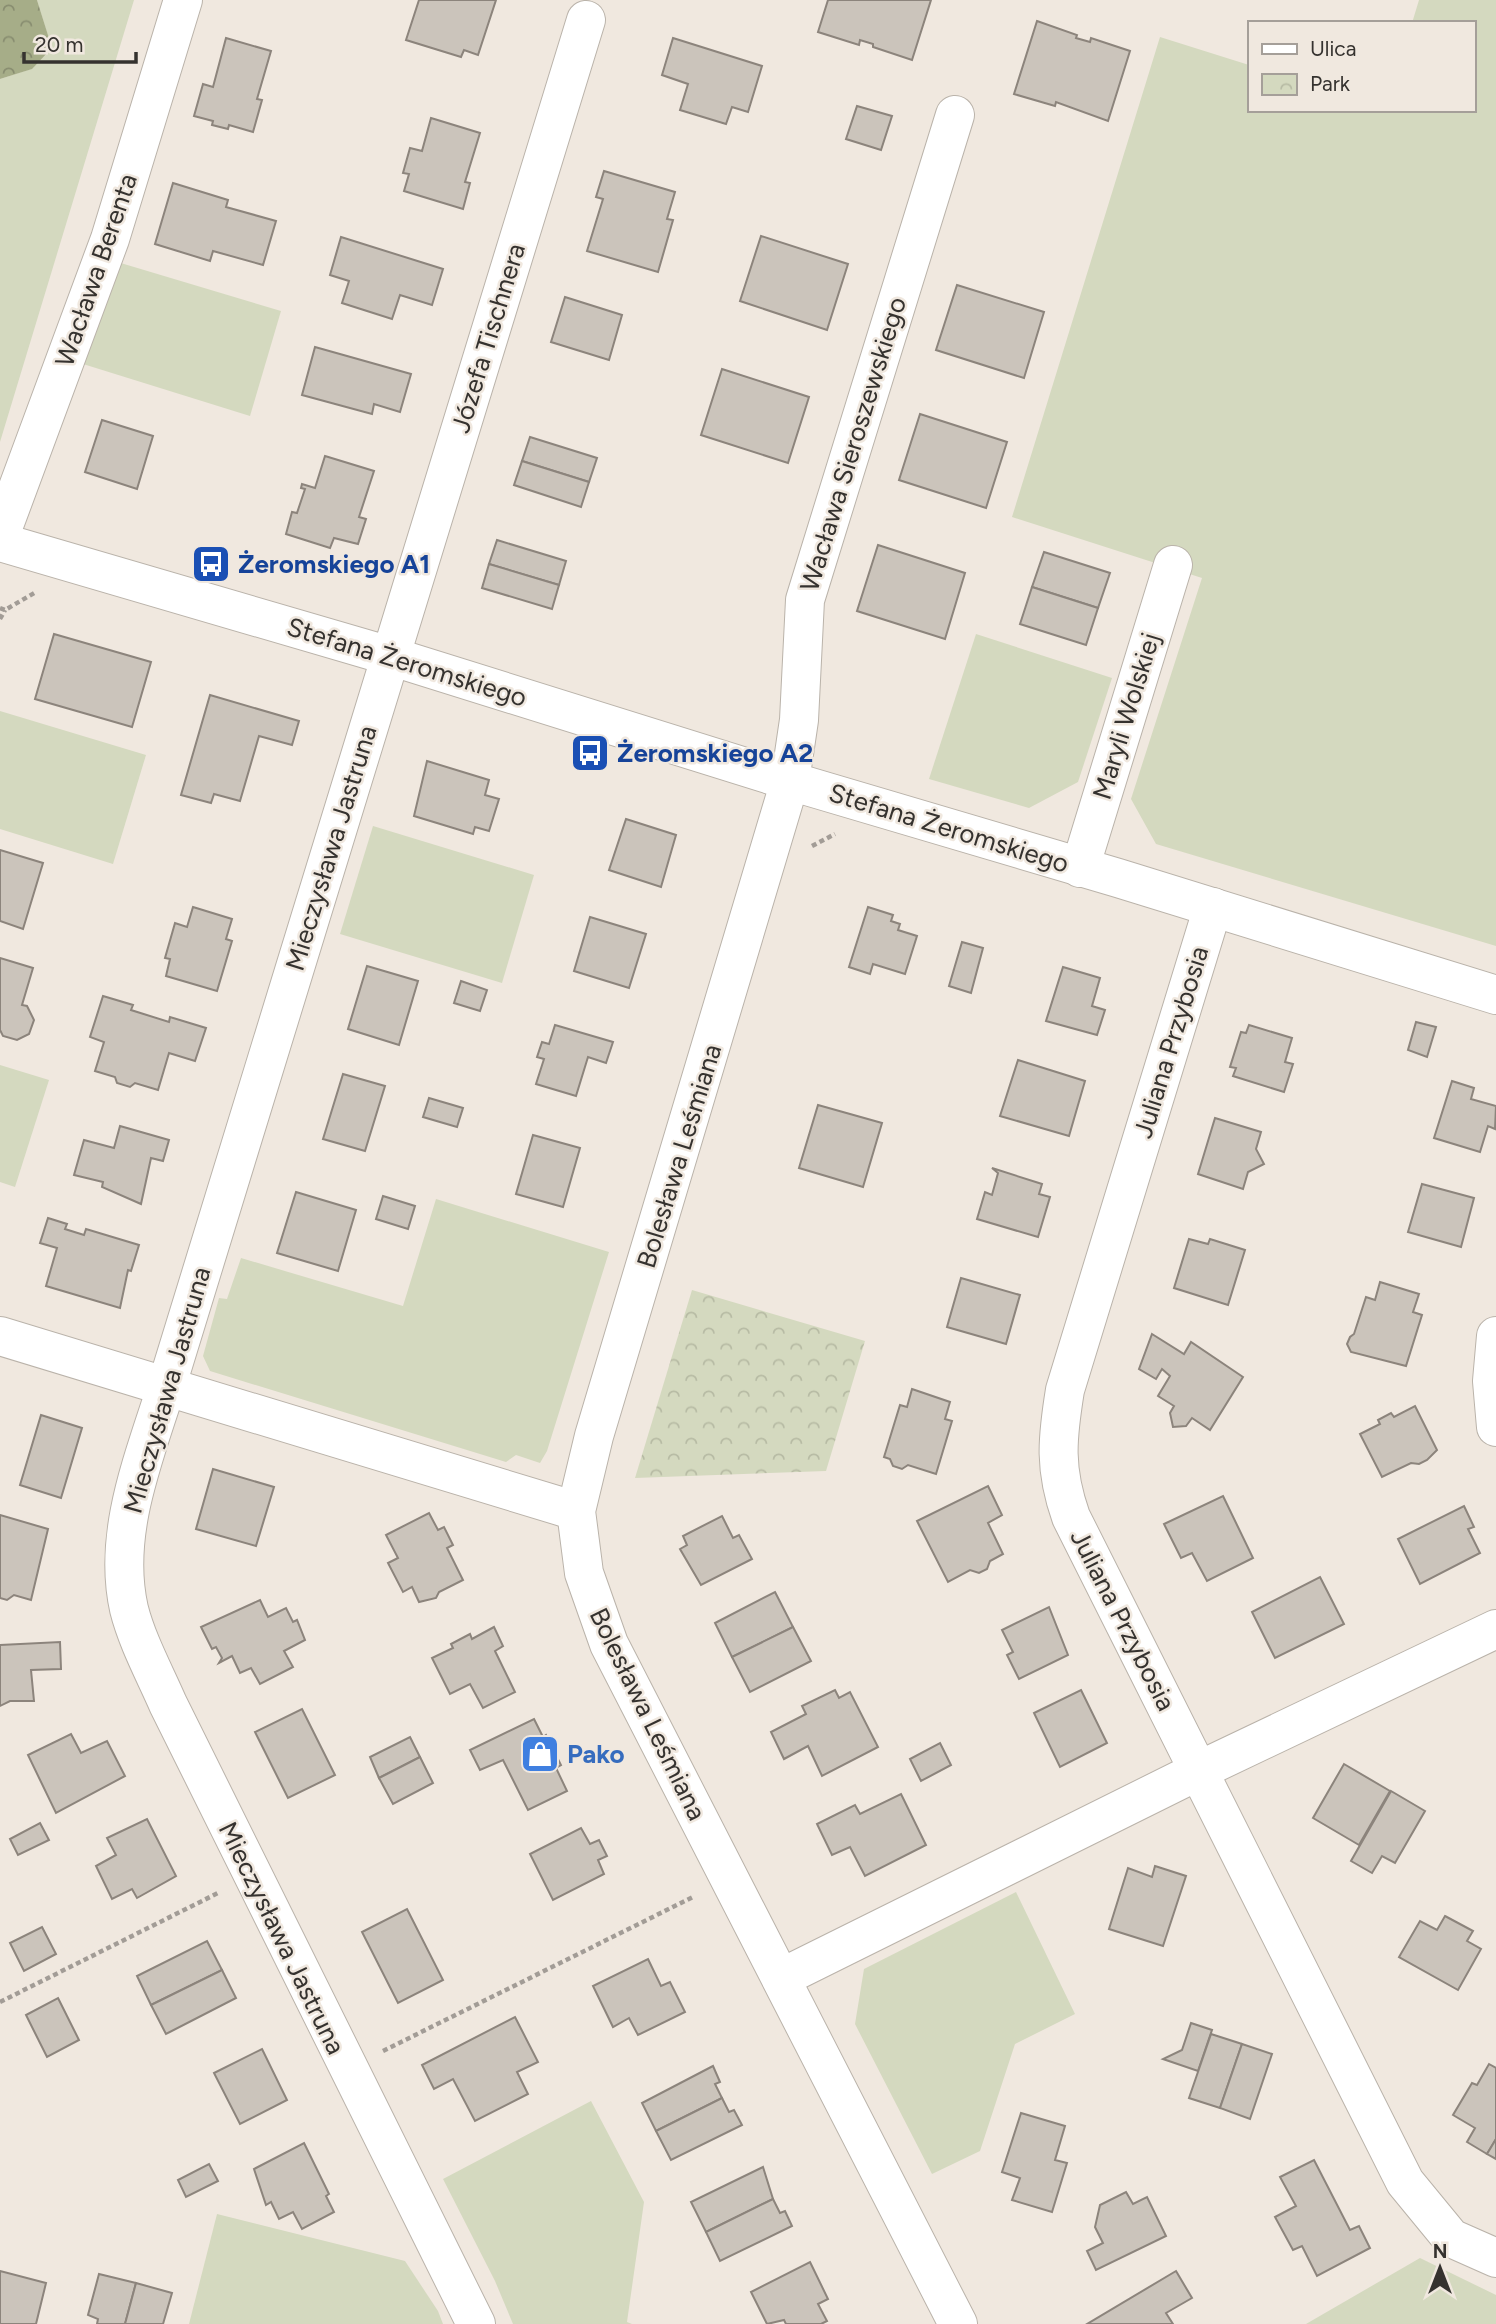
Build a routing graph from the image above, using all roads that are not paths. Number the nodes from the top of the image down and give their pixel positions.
1 (183, 0) edge
2 (586, 20) dead end
3 (956, 115) dead end
4 (0, 536) edge
5 (0, 542) edge
6 (1173, 565) dead end
7 (390, 656) junction
8 (790, 781) junction
9 (1080, 868) junction
10 (1213, 907) junction
11 (1496, 995) edge
12 (0, 1336) edge
13 (1496, 1336) edge
14 (166, 1388) junction
15 (1496, 1427) edge
16 (576, 1511) junction
17 (1496, 1629) edge
18 (1200, 1770) junction
19 (781, 1978) junction
20 (1496, 2258) edge
21 (475, 2324) edge
22 (958, 2324) edge

1 - 4 street, Wacława Berenta
2 - 7 street, Józefa Tischnera
3 - 8 street, Wacława Sieroszewskiego
5 - 7 street, Stefana Żeromskiego
6 - 9 street, Maryli Wolskiej
7 - 8 street, Stefana Żeromskiego
7 - 14 street, Mieczysława Jastruna
8 - 9 street, Stefana Żeromskiego
8 - 16 street, Bolesława Leśmiana
9 - 10 street, Stefana Żeromskiego
10 - 11 street, Stefana Żeromskiego
10 - 18 street, Juliana Przybosia
12 - 14 street
13 - 15 street
14 - 16 street
14 - 21 street, Mieczysława Jastruna
16 - 19 street, Bolesława Leśmiana
17 - 18 street
18 - 19 street
18 - 20 street, Juliana Przybosia
19 - 22 street, Bolesława Leśmiana

